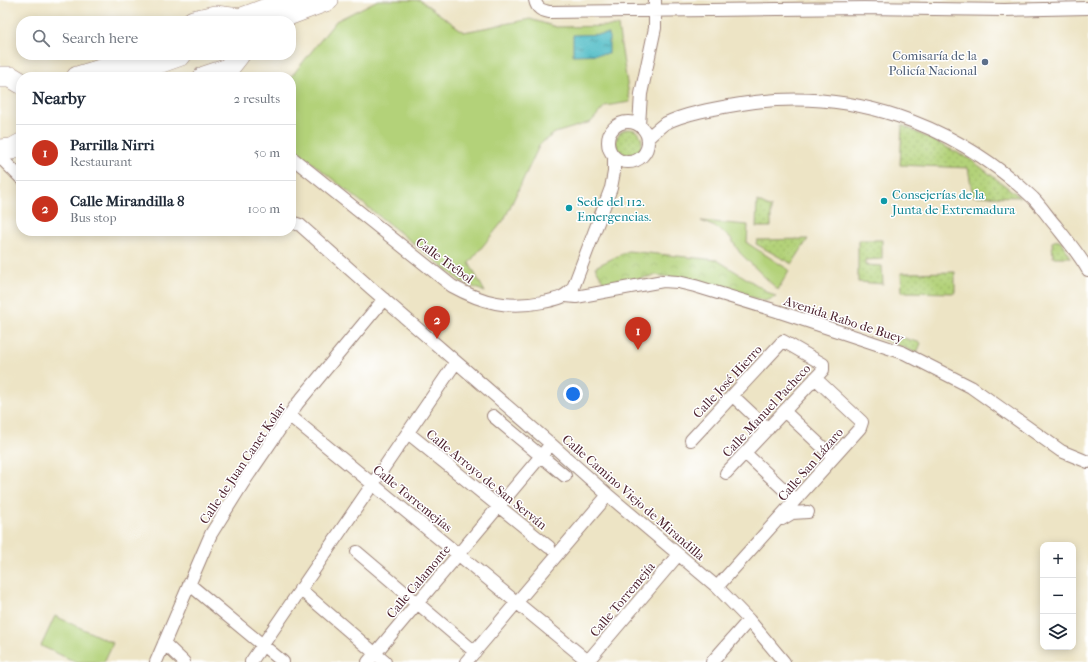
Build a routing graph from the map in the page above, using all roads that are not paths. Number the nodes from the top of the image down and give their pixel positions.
1 (290, 0) edge
2 (328, 0) edge
3 (535, 0) edge
4 (803, 4) edge
5 (876, 4) edge
6 (729, 5) edge
7 (1005, 5) edge
8 (1085, 5) edge
9 (655, 6) edge
10 (249, 16) edge
11 (285, 16) edge
12 (159, 60) edge
13 (231, 64) edge
14 (128, 67) edge
15 (102, 72) edge
16 (214, 72) edge
17 (641, 94) junction
18 (626, 122) junction
19 (643, 130) junction
20 (16, 147) edge
21 (0, 150) edge
22 (0, 157) edge
23 (614, 157) junction
24 (296, 161) edge
25 (630, 162) junction
26 (16, 173) edge
27 (612, 188) junction
28 (296, 224) edge
29 (1088, 270) edge
30 (566, 296) junction
31 (384, 299) junction
32 (456, 362) junction
33 (823, 364) joint
34 (815, 378) junction
35 (733, 396) junction
36 (784, 411) junction
37 (290, 416) junction
38 (493, 416) dead end
39 (768, 429) junction
40 (408, 433) junction
41 (691, 440) dead end
42 (552, 444) junction
43 (745, 453) junction
44 (541, 456) junction
45 (833, 457) junction
46 (1088, 462) edge
47 (726, 473) dead end
48 (565, 476) dead end
49 (373, 484) junction
50 (608, 495) junction
51 (795, 500) junction
52 (499, 506) junction
53 (808, 512) dead end
54 (776, 523) junction
55 (549, 547) dead end
56 (357, 552) dead end
57 (459, 554) junction
58 (678, 555) junction
59 (189, 584) junction
60 (717, 587) junction
61 (300, 590) junction
62 (517, 602) junction
63 (417, 604) junction
64 (748, 620) junction
65 (164, 643) junction
66 (263, 645) junction
67 (475, 652) junction
68 (371, 658) edge
69 (156, 662) edge
70 (184, 662) edge
71 (251, 662) edge
72 (283, 662) edge
73 (386, 662) edge
74 (466, 662) edge
75 (588, 662) edge
76 (712, 662) edge
77 (784, 662) edge

1 - 10 highway
2 - 11 highway
3 - 9 street
4 - 5 street
4 - 6 street
5 - 7 street
6 - 9 street
7 - 8 street
9 - 17 street
12 - 14 highway
13 - 16 highway
14 - 15 highway
17 - 18 street
17 - 19 street
18 - 19 street
18 - 23 street
19 - 25 street
19 - 29 street
20 - 21 highway
22 - 26 street
23 - 25 street
23 - 27 street
24 - 30 street, Calle Trébol
25 - 27 street
27 - 30 street
28 - 31 street, Calle Camino Viejo de Mirandilla
30 - 46 street, Avenida Rabo de Buey
31 - 32 street, Calle Camino Viejo de Mirandilla
31 - 37 street, Calle de Juan Canet Kolar
32 - 40 street
32 - 42 street, Calle Camino Viejo de Mirandilla
33 - 34 street, Calle Manuel Pacheco
33 - 35 street, Calle José Hierro
34 - 36 street, Calle Manuel Pacheco
34 - 45 street, Calle San Lázaro
35 - 39 street
35 - 41 street, Calle José Hierro
36 - 39 street, Calle Manuel Pacheco
36 - 45 street
37 - 49 street, Calle Torremejías
37 - 59 street, Calle de Juan Canet Kolar
38 - 44 street
39 - 43 street, Calle Manuel Pacheco
40 - 49 street
40 - 52 street, Calle Arroyo de San Serván
42 - 44 street, Calle Calamonte
42 - 50 street, Calle Camino Viejo de Mirandilla
43 - 47 street, Calle Manuel Pacheco
43 - 51 street
44 - 48 street
44 - 52 street, Calle Calamonte
45 - 51 street, Calle San Lázaro
49 - 57 street, Calle Torremejías
49 - 61 street
50 - 58 street, Calle Camino Viejo de Mirandilla
50 - 62 street
51 - 54 street, Calle San Lázaro
52 - 55 street, Calle Arroyo de San Serván
52 - 57 street, Calle Calamonte
53 - 54 street, Calle San Lázaro
54 - 60 street, Calle San Lázaro
56 - 63 street
57 - 62 street, Calle Torremejías
57 - 63 street, Calle Calamonte
58 - 60 street, Calle Camino Viejo de Mirandilla
58 - 75 street, Calle Torremejía
59 - 65 street, Calle de Juan Canet Kolar
59 - 66 street
60 - 64 street, Calle Camino Viejo de Mirandilla
61 - 66 street
61 - 68 street
62 - 67 street
62 - 75 street, Calle Torremejía
63 - 67 street
63 - 68 street, Calle Calamonte
64 - 76 street
64 - 77 street, Calle Camino Viejo de Mirandilla
65 - 69 street, Calle de Juan Canet Kolar
65 - 70 street
66 - 71 street
66 - 72 street
67 - 74 street
68 - 73 street

